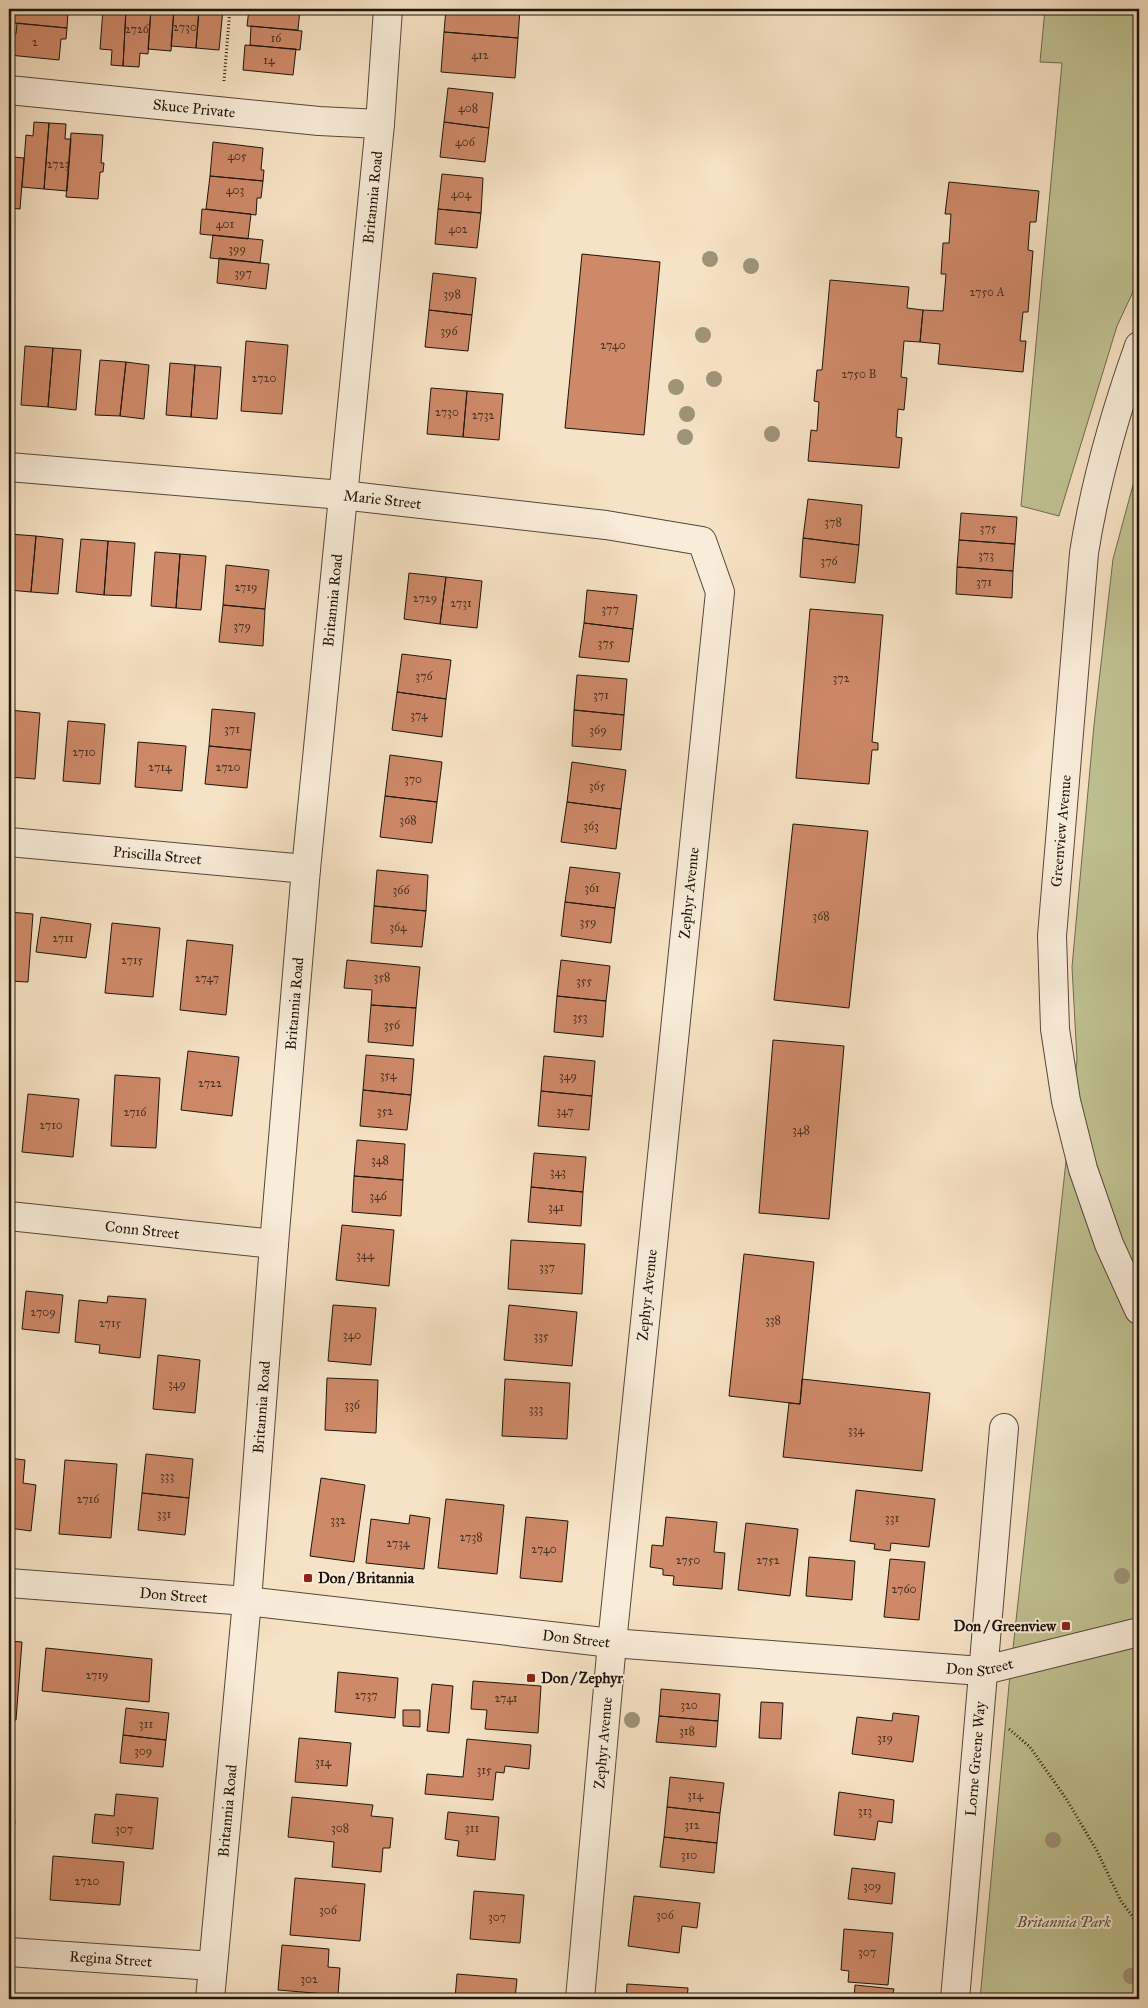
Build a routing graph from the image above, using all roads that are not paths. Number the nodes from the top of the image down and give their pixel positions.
1 (388, 9) edge
2 (9, 90) edge
3 (380, 124) junction
4 (1139, 346) edge
5 (1130, 404) edge
6 (9, 467) edge
7 (342, 495) junction
8 (720, 592) joint
9 (9, 842) edge
10 (306, 869) junction
11 (9, 1216) edge
12 (274, 1244) junction
13 (1139, 1310) edge
14 (1004, 1428) dead end
15 (9, 1583) edge
16 (247, 1600) junction
17 (1139, 1632) edge
18 (612, 1643) junction
19 (981, 1672) junction
20 (9, 1952) edge
21 (213, 1966) junction
22 (210, 1999) edge
23 (580, 1999) edge
24 (955, 1999) edge

1 - 3 street, Britannia Road
2 - 3 street, Skuce Private
3 - 7 street, Britannia Road
4 - 5 street, Greenview Avenue
5 - 13 street, Greenview Avenue
6 - 7 street, Marie Street
7 - 8 street, Marie Street
7 - 10 street, Britannia Road
8 - 18 street, Zephyr Avenue
9 - 10 street, Priscilla Street
10 - 12 street, Britannia Road
11 - 12 street, Conn Street
12 - 16 street, Britannia Road
14 - 19 street, Lorne Greene Way
15 - 16 street, Don Street
16 - 18 street, Don Street
16 - 21 street, Britannia Road
17 - 19 street, Don Street
18 - 19 street, Don Street
18 - 23 street, Zephyr Avenue
19 - 24 street, Lorne Greene Way
20 - 21 street, Regina Street
21 - 22 street, Britannia Road

